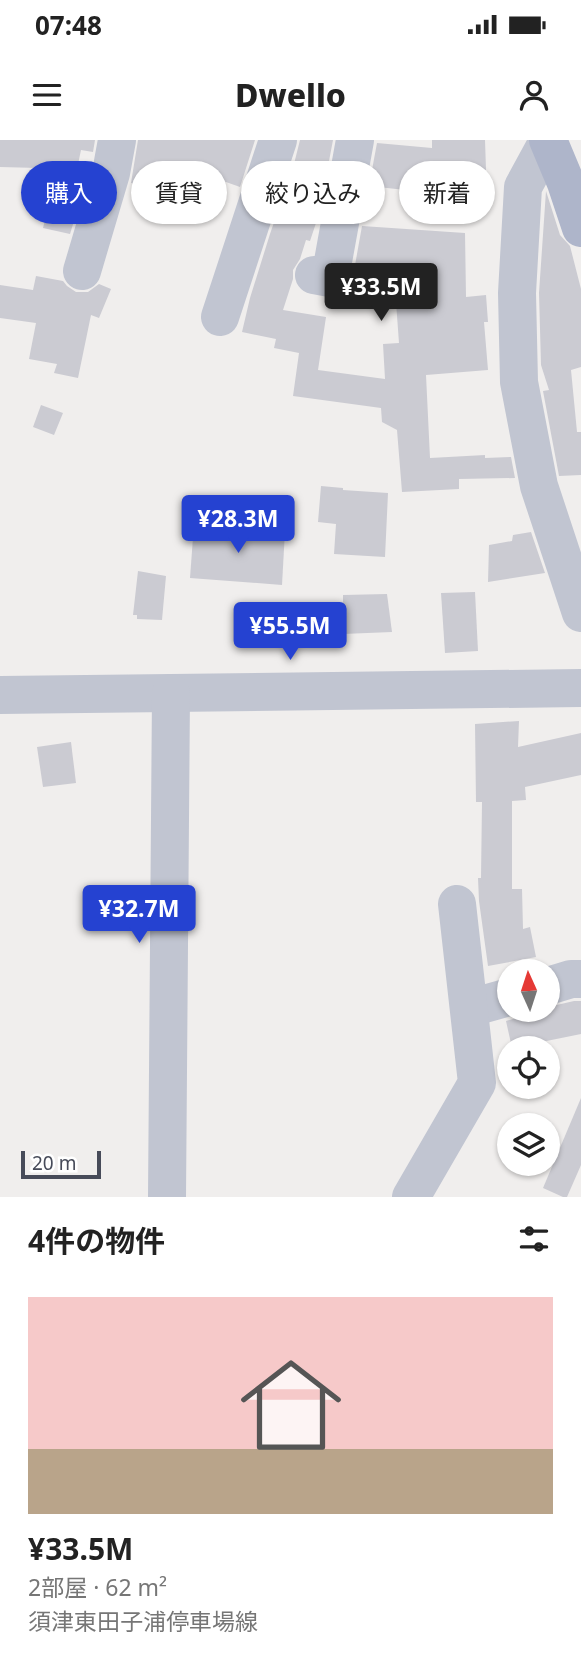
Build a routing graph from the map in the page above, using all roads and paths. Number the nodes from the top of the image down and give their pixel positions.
1 (117, 140) edge
2 (278, 140) edge
3 (355, 140) edge
4 (548, 141) edge
5 (581, 228) edge
6 (82, 271) dead end
7 (314, 275) dead end
8 (220, 317) dead end
9 (581, 613) edge
10 (581, 688) edge
11 (171, 693) junction
12 (0, 695) edge
13 (457, 904) dead end
14 (581, 979) edge
15 (560, 982) edge
16 (497, 1000) edge
17 (470, 1008) junction
18 (167, 1197) edge
19 (411, 1197) edge

1 - 6 street
2 - 8 street
3 - 7 street
4 - 5 main road
4 - 9 street
10 - 11 street
11 - 12 street
11 - 18 street
13 - 17 street
14 - 15 street
16 - 17 street
17 - 19 street

